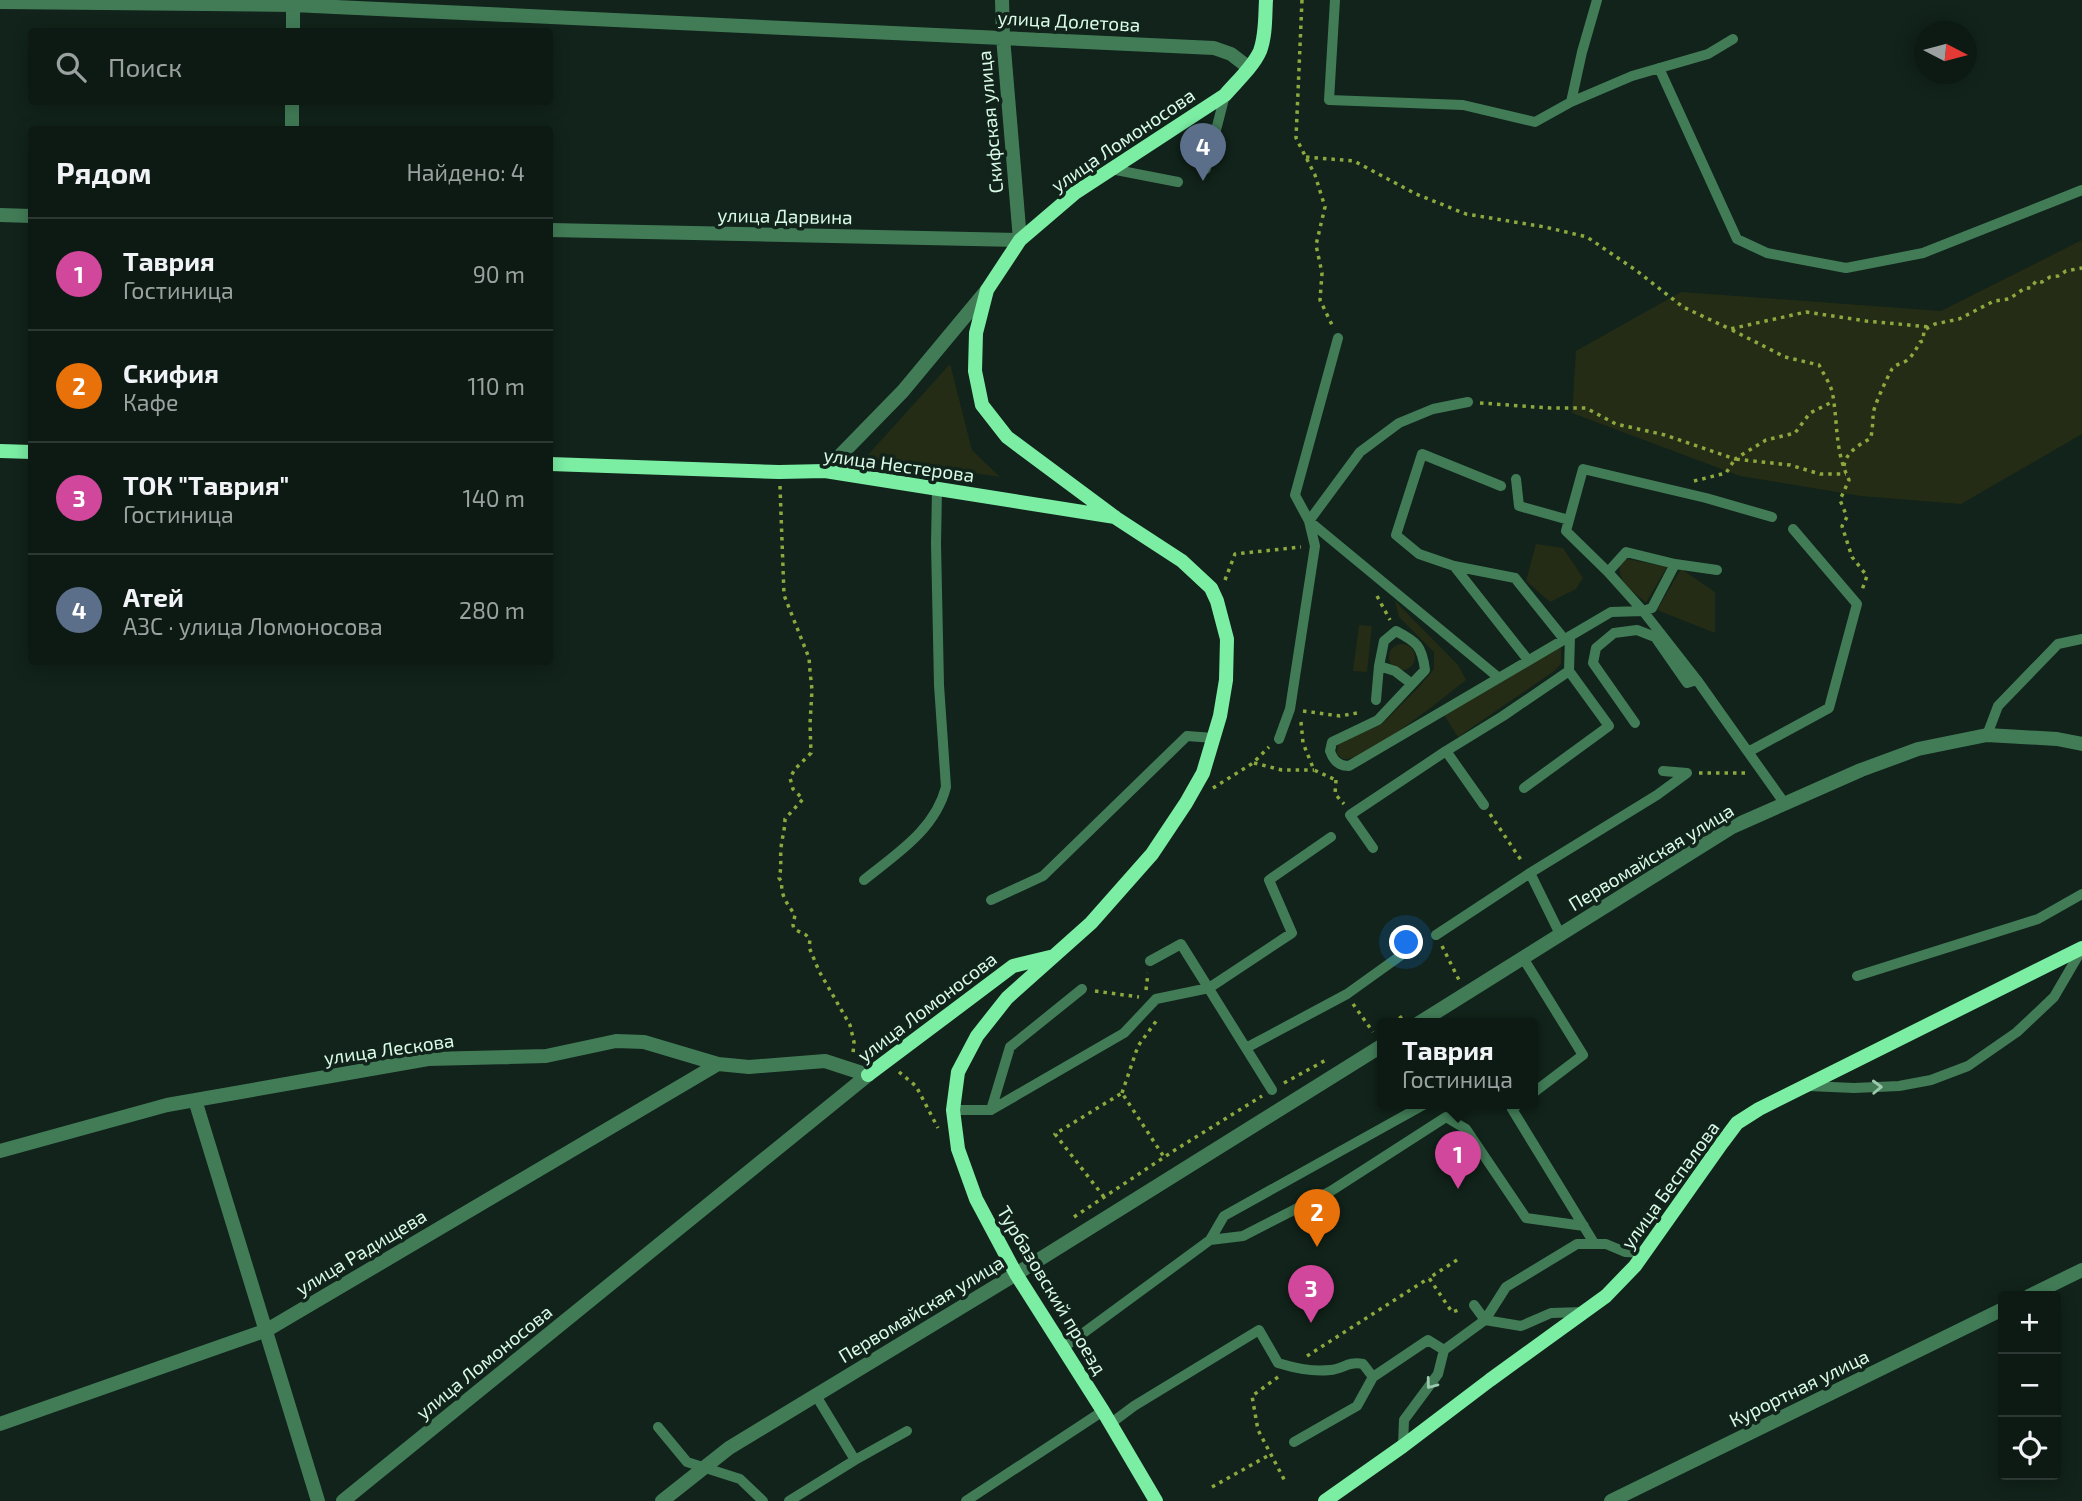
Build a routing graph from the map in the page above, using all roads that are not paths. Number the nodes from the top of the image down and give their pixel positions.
1 (1002, 0) edge
2 (1266, 0) edge
3 (1335, 0) edge
4 (1597, 0) edge
5 (0, 2) edge
6 (293, 2) edge
7 (293, 28) edge
8 (1003, 37) junction
9 (1733, 39) dead end
10 (1248, 67) junction
11 (1659, 68) junction
12 (1224, 95) junction
13 (1572, 102) junction
14 (292, 105) edge
15 (292, 126) edge
16 (1111, 169) junction
17 (1206, 169) dead end
18 (1178, 182) dead end
19 (2082, 190) edge
20 (0, 215) edge
21 (28, 216) edge
22 (553, 230) edge
23 (1020, 240) junction
24 (987, 290) junction
25 (1338, 338) road end
26 (1468, 402) road end
27 (0, 451) edge
28 (28, 452) edge
29 (553, 464) edge
30 (825, 471) junction
31 (1516, 479) dead end
32 (1501, 486) dead end
33 (937, 489) junction
34 (1772, 517) dead end
35 (1116, 518) junction
36 (1569, 520) junction
37 (1309, 521) junction
38 (1793, 529) dead end
39 (1675, 564) junction
40 (1454, 566) junction
41 (1717, 570) dead end
42 (1608, 572) junction
43 (1643, 611) junction
44 (1567, 638) junction
45 (2082, 639) edge
46 (1528, 660) junction
47 (1379, 666) junction
48 (1569, 671) junction
49 (1499, 678) junction
50 (1697, 680) junction
51 (1412, 684) junction
52 (1376, 699) road end
53 (1635, 723) dead end
54 (1987, 736) junction
55 (1214, 738) junction
56 (1279, 739) road end
57 (2082, 744) edge
58 (1446, 751) junction
59 (1748, 752) junction
60 (1663, 771) dead end
61 (1524, 788) dead end
62 (1785, 803) junction
63 (1485, 806) road end
64 (1331, 837) dead end
65 (1373, 848) dead end
66 (1530, 873) junction
67 (864, 880) dead end
68 (2082, 894) edge
69 (991, 900) dead end
70 (1560, 934) junction
71 (1436, 935) road end
72 (2082, 948) edge
73 (1408, 951) dead end
74 (1055, 955) junction
75 (1523, 958) junction
76 (1150, 961) road end
77 (1857, 976) dead end
78 (1209, 988) junction
79 (1082, 989) road end
80 (1427, 1018) edge
81 (1377, 1041) edge
82 (1246, 1048) junction
83 (718, 1064) junction
84 (863, 1074) junction
85 (1808, 1086) junction
86 (1538, 1089) edge
87 (1272, 1090) road end
88 (195, 1100) junction
89 (1416, 1109) edge
90 (1512, 1109) edge
91 (953, 1110) junction
92 (991, 1110) junction
93 (0, 1152) edge
94 (1584, 1226) junction
95 (1210, 1240) junction
96 (1594, 1243) junction
97 (1644, 1253) junction
98 (2082, 1270) edge
99 (1016, 1274) junction
100 (2039, 1291) edge
101 (1474, 1305) dead end
102 (1998, 1311) edge
103 (1584, 1312) junction
104 (1485, 1320) junction
105 (267, 1330) junction
106 (1063, 1348) junction
107 (1444, 1350) junction
108 (1373, 1377) junction
109 (815, 1394) junction
110 (1107, 1417) junction
111 (0, 1424) edge
112 (658, 1427) dead end
113 (907, 1431) dead end
114 (1294, 1442) dead end
115 (1404, 1446) junction
116 (855, 1460) junction
117 (704, 1467) junction
118 (318, 1501) edge
119 (343, 1501) edge
120 (662, 1501) edge
121 (763, 1501) edge
122 (789, 1501) edge
123 (966, 1501) edge
124 (1156, 1501) edge
125 (1325, 1501) edge
126 (1611, 1501) edge

1 - 8 street, Скифская улица
2 - 10 main road, улица Ломоносова
3 - 13 lane
4 - 13 lane
5 - 6 street, улица Долетова
6 - 7 street
6 - 8 street, улица Долетова
8 - 10 street, улица Долетова
8 - 23 street, Скифская улица
9 - 11 lane
10 - 12 main road, улица Ломоносова
11 - 13 lane
11 - 19 lane
12 - 16 main road, улица Ломоносова
12 - 17 lane
14 - 15 street
16 - 18 lane
16 - 23 main road, улица Ломоносова
20 - 21 street
22 - 23 street, улица Дарвина
23 - 24 main road, улица Ломоносова
24 - 30 street
24 - 35 main road, улица Ломоносова
25 - 37 lane
26 - 37 lane
27 - 28 main road
29 - 30 main road, улица Нестерова
30 - 33 main road, улица Нестерова
31 - 36 lane
32 - 40 lane
33 - 35 main road, улица Нестерова
33 - 67 lane
34 - 36 lane
35 - 55 main road, улица Ломоносова
36 - 42 lane
37 - 49 lane
37 - 56 lane
38 - 59 lane
39 - 41 lane
39 - 42 lane
39 - 43 lane
40 - 44 lane
40 - 46 lane
42 - 43 lane
43 - 44 lane
43 - 50 lane
44 - 46 lane
44 - 48 lane
45 - 54 lane
46 - 49 lane
47 - 51 lane
47 - 51 lane
47 - 52 lane
48 - 58 lane
48 - 61 lane
49 - 51 lane
50 - 53 lane
50 - 59 lane
54 - 57 street, Первомайская улица
54 - 62 street, Первомайская улица
55 - 69 lane
55 - 74 main road, улица Ломоносова
58 - 63 lane
58 - 65 lane
59 - 62 lane
60 - 66 lane
62 - 70 street, Первомайская улица
64 - 78 lane
66 - 70 lane
66 - 71 lane
68 - 77 lane
70 - 75 street, Первомайская улица
72 - 85 main road, улица Беспалова
85 -> 72 lane
73 - 82 lane
74 - 84 main road, улица Ломоносова
74 - 91 main road, Турбазовский проезд
75 - 80 street, Первомайская улица
75 - 86 lane
76 - 78 lane
78 - 82 lane
78 - 92 lane
79 - 92 lane
81 - 99 street, Первомайская улица
82 - 87 lane
83 - 84 street, улица Лескова
83 - 88 street, улица Лескова
83 - 105 street, улица Радищева
84 - 119 street, улица Ломоносова
85 - 97 main road, улица Беспалова
88 - 93 street, улица Лескова
88 - 105 street
89 - 95 lane
90 - 94 lane
91 - 92 lane
91 - 99 main road, Турбазовский проезд
94 - 95 lane
94 - 96 lane
95 - 106 lane
96 - 97 lane
96 - 104 lane
97 - 103 main road, улица Беспалова
98 - 100 street
99 - 106 main road, Турбазовский проезд
99 - 109 street, Первомайская улица
101 - 104 lane
102 - 126 street, Курортная улица
103 - 104 lane
103 - 115 main road, улица Беспалова
104 - 107 lane
105 - 111 street, улица Радищева
105 - 118 street
106 - 110 main road, Турбазовский проезд
107 - 108 lane
107 -> 115 lane
108 - 110 lane
108 - 114 lane
109 - 116 lane
109 - 117 street, Первомайская улица
110 - 123 lane
110 - 124 main road, Турбазовский проезд
112 - 117 lane
113 - 116 lane
115 - 125 main road, улица Беспалова
116 - 122 lane
117 - 120 street, Первомайская улица
117 - 121 lane

